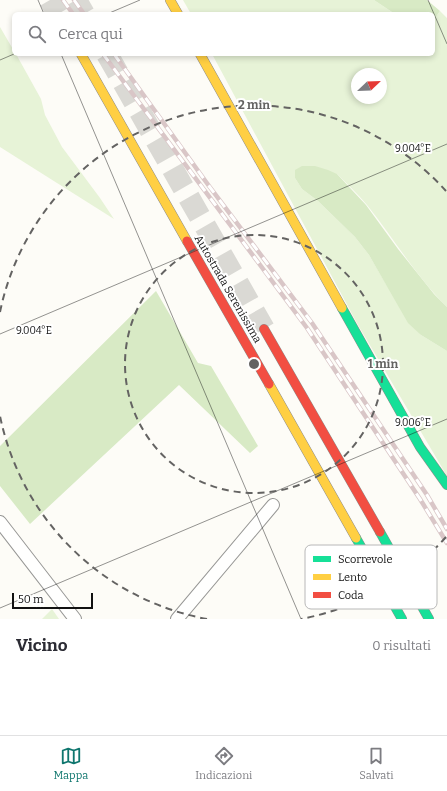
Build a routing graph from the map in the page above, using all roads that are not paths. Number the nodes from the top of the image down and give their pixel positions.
1 (170, 0) edge
2 (177, 12) edge
3 (82, 56) edge
4 (201, 56) edge
5 (264, 329) tunnel mouth
6 (447, 485) edge
7 (273, 505) dead end
8 (0, 522) edge
9 (360, 545) edge
10 (387, 545) edge
11 (396, 609) edge
12 (423, 609) edge
13 (75, 619) edge
14 (177, 619) edge
15 (402, 619) edge
16 (429, 619) edge

1 - 2 main road
3 - 9 main road, Autostrada Serenissima
4 - 6 main road
5 - 10 main road, Autostrada Serenissima
7 - 14 street
8 - 13 street
11 - 15 main road, Autostrada Serenissima
12 - 16 main road, Autostrada Serenissima

